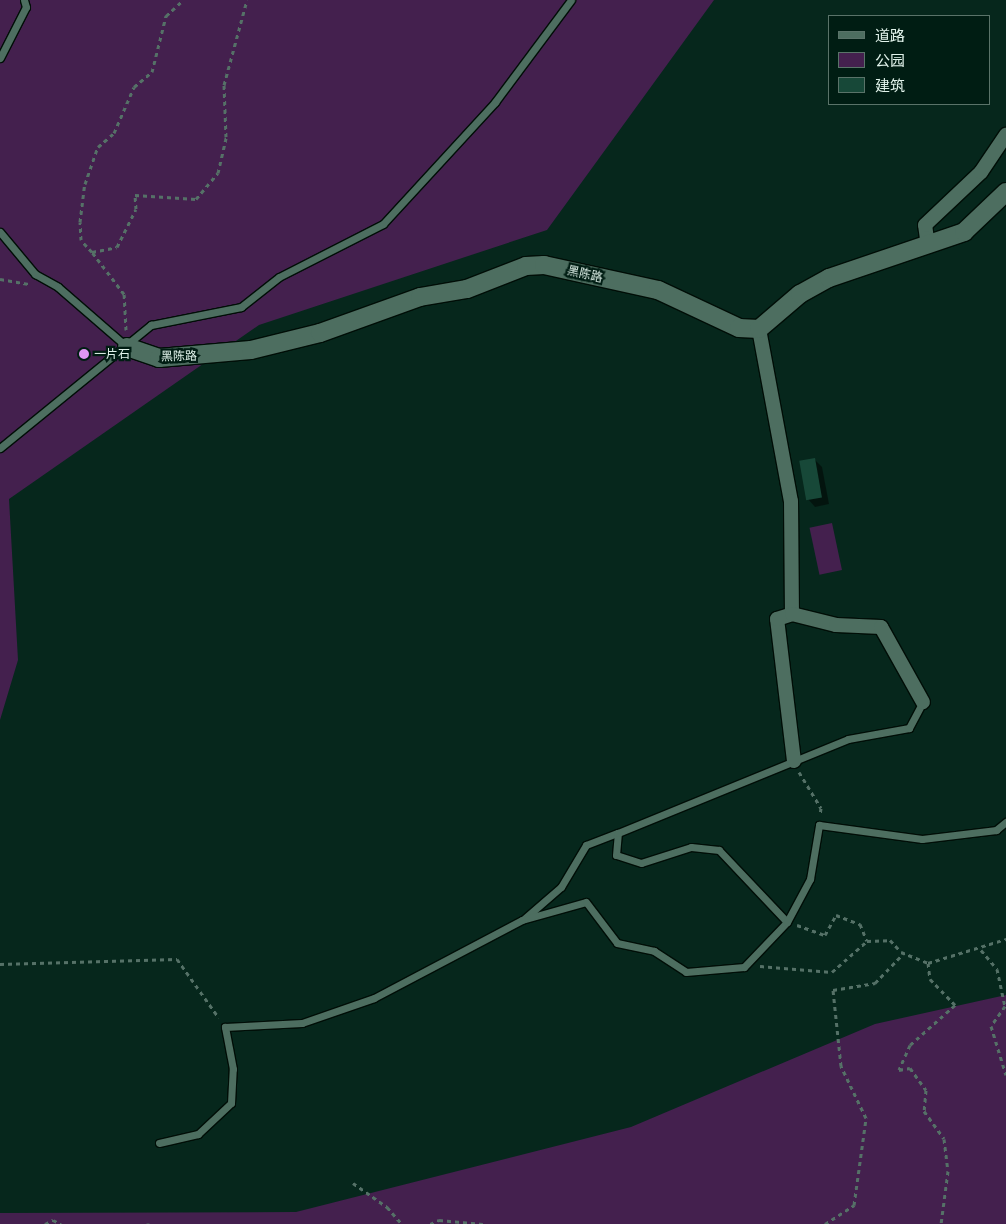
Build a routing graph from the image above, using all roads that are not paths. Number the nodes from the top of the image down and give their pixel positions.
1 (24, 0) edge
2 (571, 0) edge
3 (0, 58) edge
4 (1006, 136) edge
5 (1006, 192) edge
6 (0, 232) edge
7 (928, 246) junction
8 (759, 330) junction
9 (128, 347) junction
10 (0, 448) edge
11 (792, 614) junction
12 (923, 702) joint
13 (794, 761) junction
14 (1006, 822) edge
15 (618, 833) junction
16 (522, 920) junction
17 (787, 922) junction
18 (159, 1143) dead end

1 - 3 lane
2 - 9 lane
4 - 7 street
5 - 7 street
6 - 9 lane
7 - 8 street
8 - 9 street, 黑陈路
8 - 11 street
9 - 10 lane
11 - 12 street
11 - 13 street
12 - 13 lane
13 - 15 lane
14 - 17 lane
15 - 16 lane
15 - 17 lane
16 - 17 lane
16 - 18 lane

